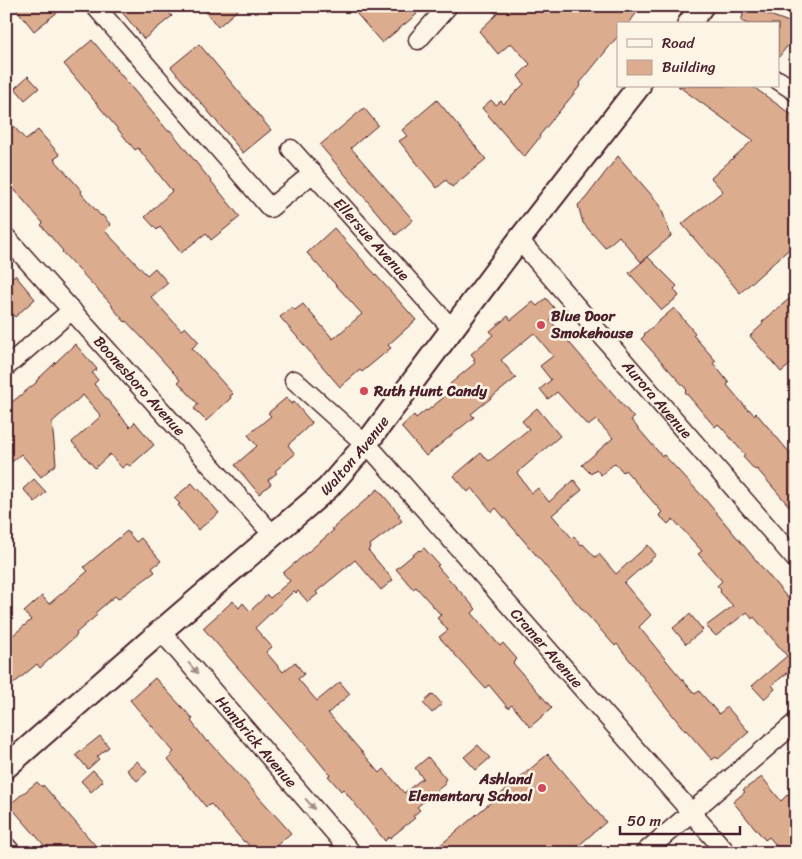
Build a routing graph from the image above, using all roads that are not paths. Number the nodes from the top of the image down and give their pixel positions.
1 (94, 6) edge
2 (448, 6) edge
3 (418, 40) dead end
4 (780, 81) edge
5 (637, 88) edge
6 (796, 92) edge
7 (291, 149) dead end
8 (313, 173) junction
9 (6, 237) edge
10 (518, 240) junction
11 (72, 310) junction
12 (452, 329) junction
13 (6, 367) edge
14 (294, 380) dead end
15 (366, 444) junction
16 (274, 536) junction
17 (796, 560) edge
18 (161, 631) junction
19 (796, 722) edge
20 (6, 767) edge
21 (692, 812) junction
22 (6, 846) edge
23 (12, 853) edge
24 (352, 853) edge
25 (644, 853) edge
26 (727, 853) edge

1 - 8 street
2 - 3 street
4 - 6 street
5 - 10 street, Walton Avenue
7 - 8 street, Ellersue Avenue
8 - 12 street, Ellersue Avenue
9 - 11 street, Boonesboro Avenue
10 - 12 street, Walton Avenue
10 - 17 street, Aurora Avenue
11 - 13 street
11 - 16 street, Boonesboro Avenue
12 - 15 street, Walton Avenue
14 - 15 street, Cramer Avenue
15 - 16 street, Walton Avenue
15 - 21 street, Cramer Avenue
16 - 18 street, Walton Avenue
18 - 20 street, Walton Avenue
18 -> 24 street, Hambrick Avenue
19 - 21 street
21 - 25 street
21 - 26 street, Cramer Avenue
22 - 23 street

